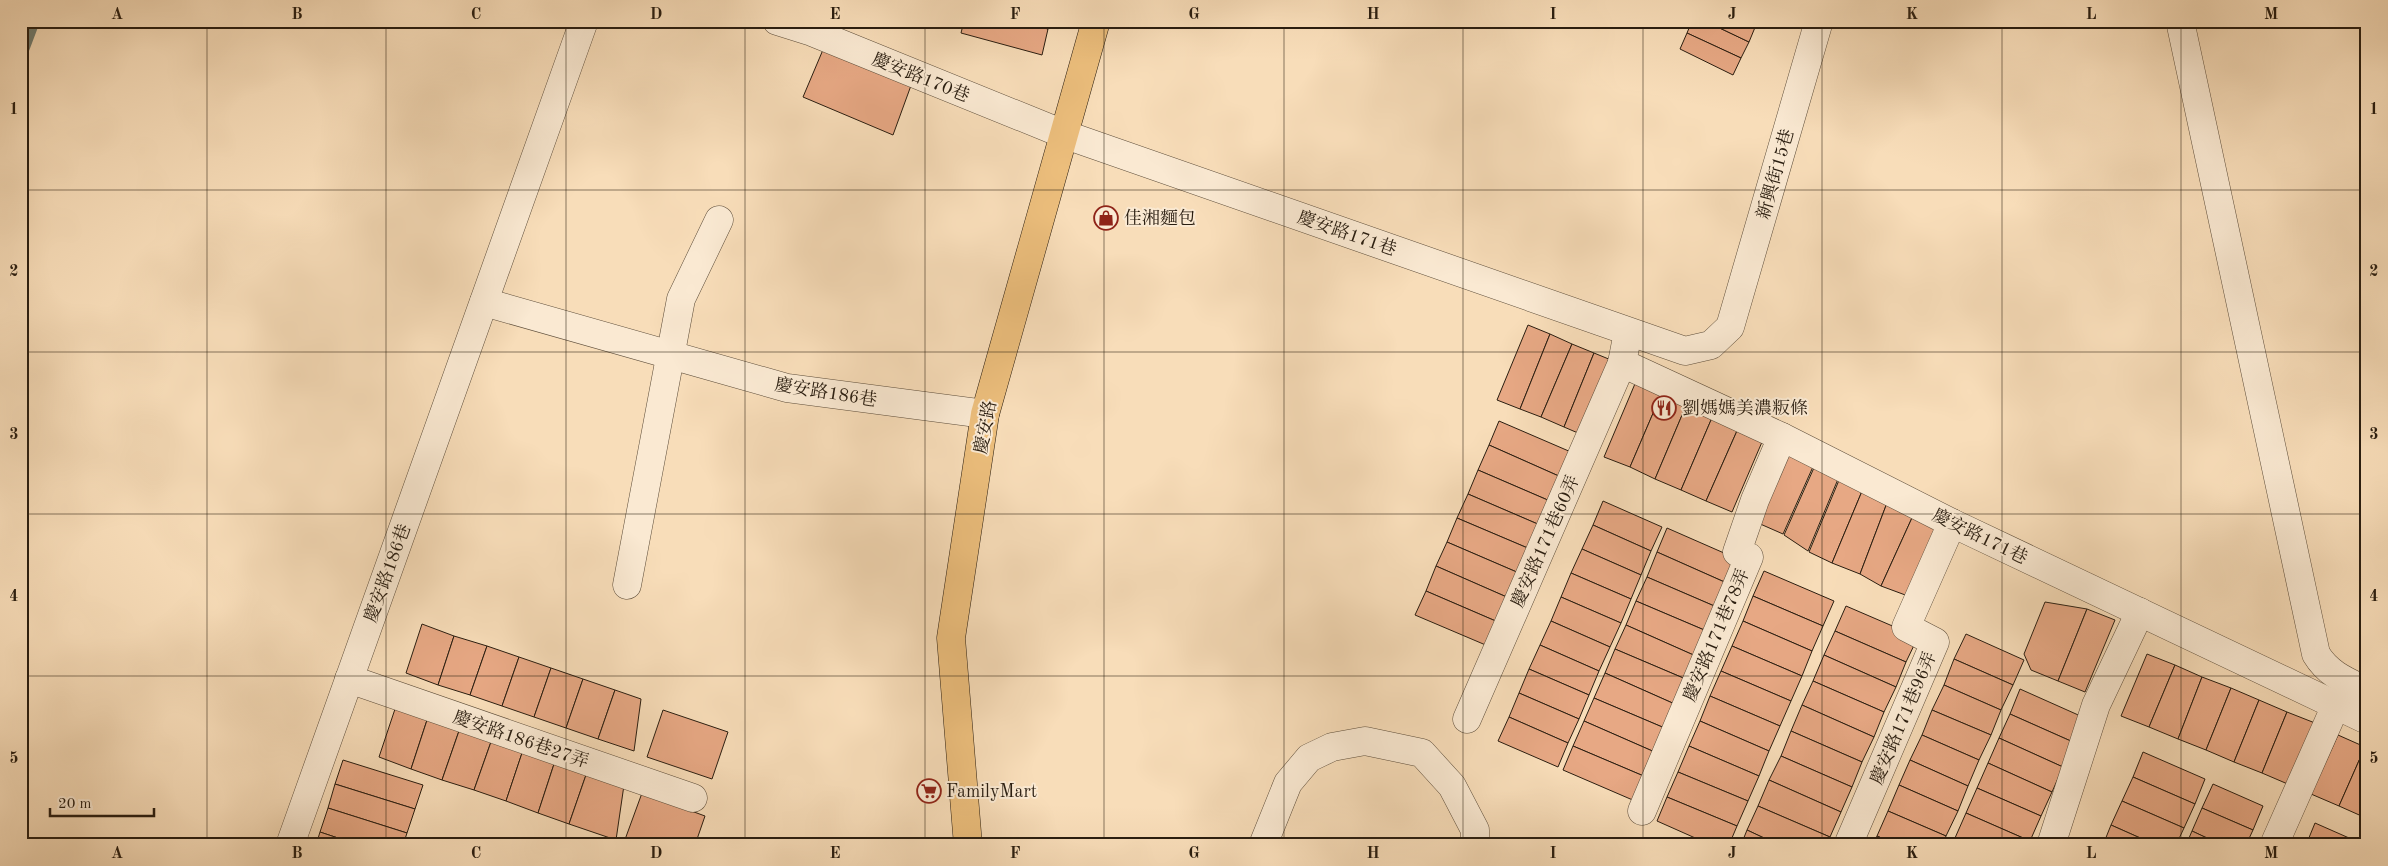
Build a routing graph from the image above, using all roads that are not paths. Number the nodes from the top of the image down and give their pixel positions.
1 (584, 21) edge
2 (777, 21) edge
3 (1096, 21) edge
4 (1819, 21) edge
5 (2180, 21) edge
6 (814, 27) edge
7 (1066, 135) junction
8 (718, 220) dead end
9 (484, 302) junction
10 (1628, 332) junction
11 (1685, 350) joint
12 (669, 354) junction
13 (1622, 364) junction
14 (985, 414) junction
15 (1782, 437) junction
16 (1952, 523) junction
17 (627, 585) dead end
18 (2140, 612) junction
19 (349, 679) junction
20 (2367, 690) edge
21 (2336, 705) junction
22 (1467, 719) dead end
23 (2367, 720) edge
24 (694, 798) dead end
25 (1642, 811) dead end
26 (290, 845) edge
27 (968, 845) edge
28 (1263, 845) edge
29 (1475, 845) edge
30 (1848, 845) edge
31 (2051, 845) edge
32 (2274, 845) edge

1 - 9 street, 慶安路186巷
2 - 6 street, 慶安路170巷
3 - 7 main road, 慶安路
4 - 11 street, 新興街15巷
5 - 20 street
6 - 7 street, 慶安路170巷
7 - 10 street, 慶安路171巷
7 - 14 main road, 慶安路
8 - 12 street
9 - 12 street, 慶安路186巷
9 - 19 street, 慶安路186巷
10 - 11 street, 慶安路171巷
10 - 13 street
12 - 14 street, 慶安路186巷
12 - 17 street
13 - 15 street, 慶安路171巷
13 - 22 street, 慶安路171巷60弄
14 - 27 main road, 慶安路
15 - 16 street, 慶安路171巷
15 - 25 street, 慶安路171巷78弄
16 - 18 street, 慶安路171巷
16 - 30 street, 慶安路171巷96弄
18 - 21 street, 慶安路171巷
18 - 31 street
19 - 24 street, 慶安路186巷27弄
19 - 26 street, 慶安路186巷
21 - 23 street, 慶安路171巷
21 - 32 street
28 - 29 street

